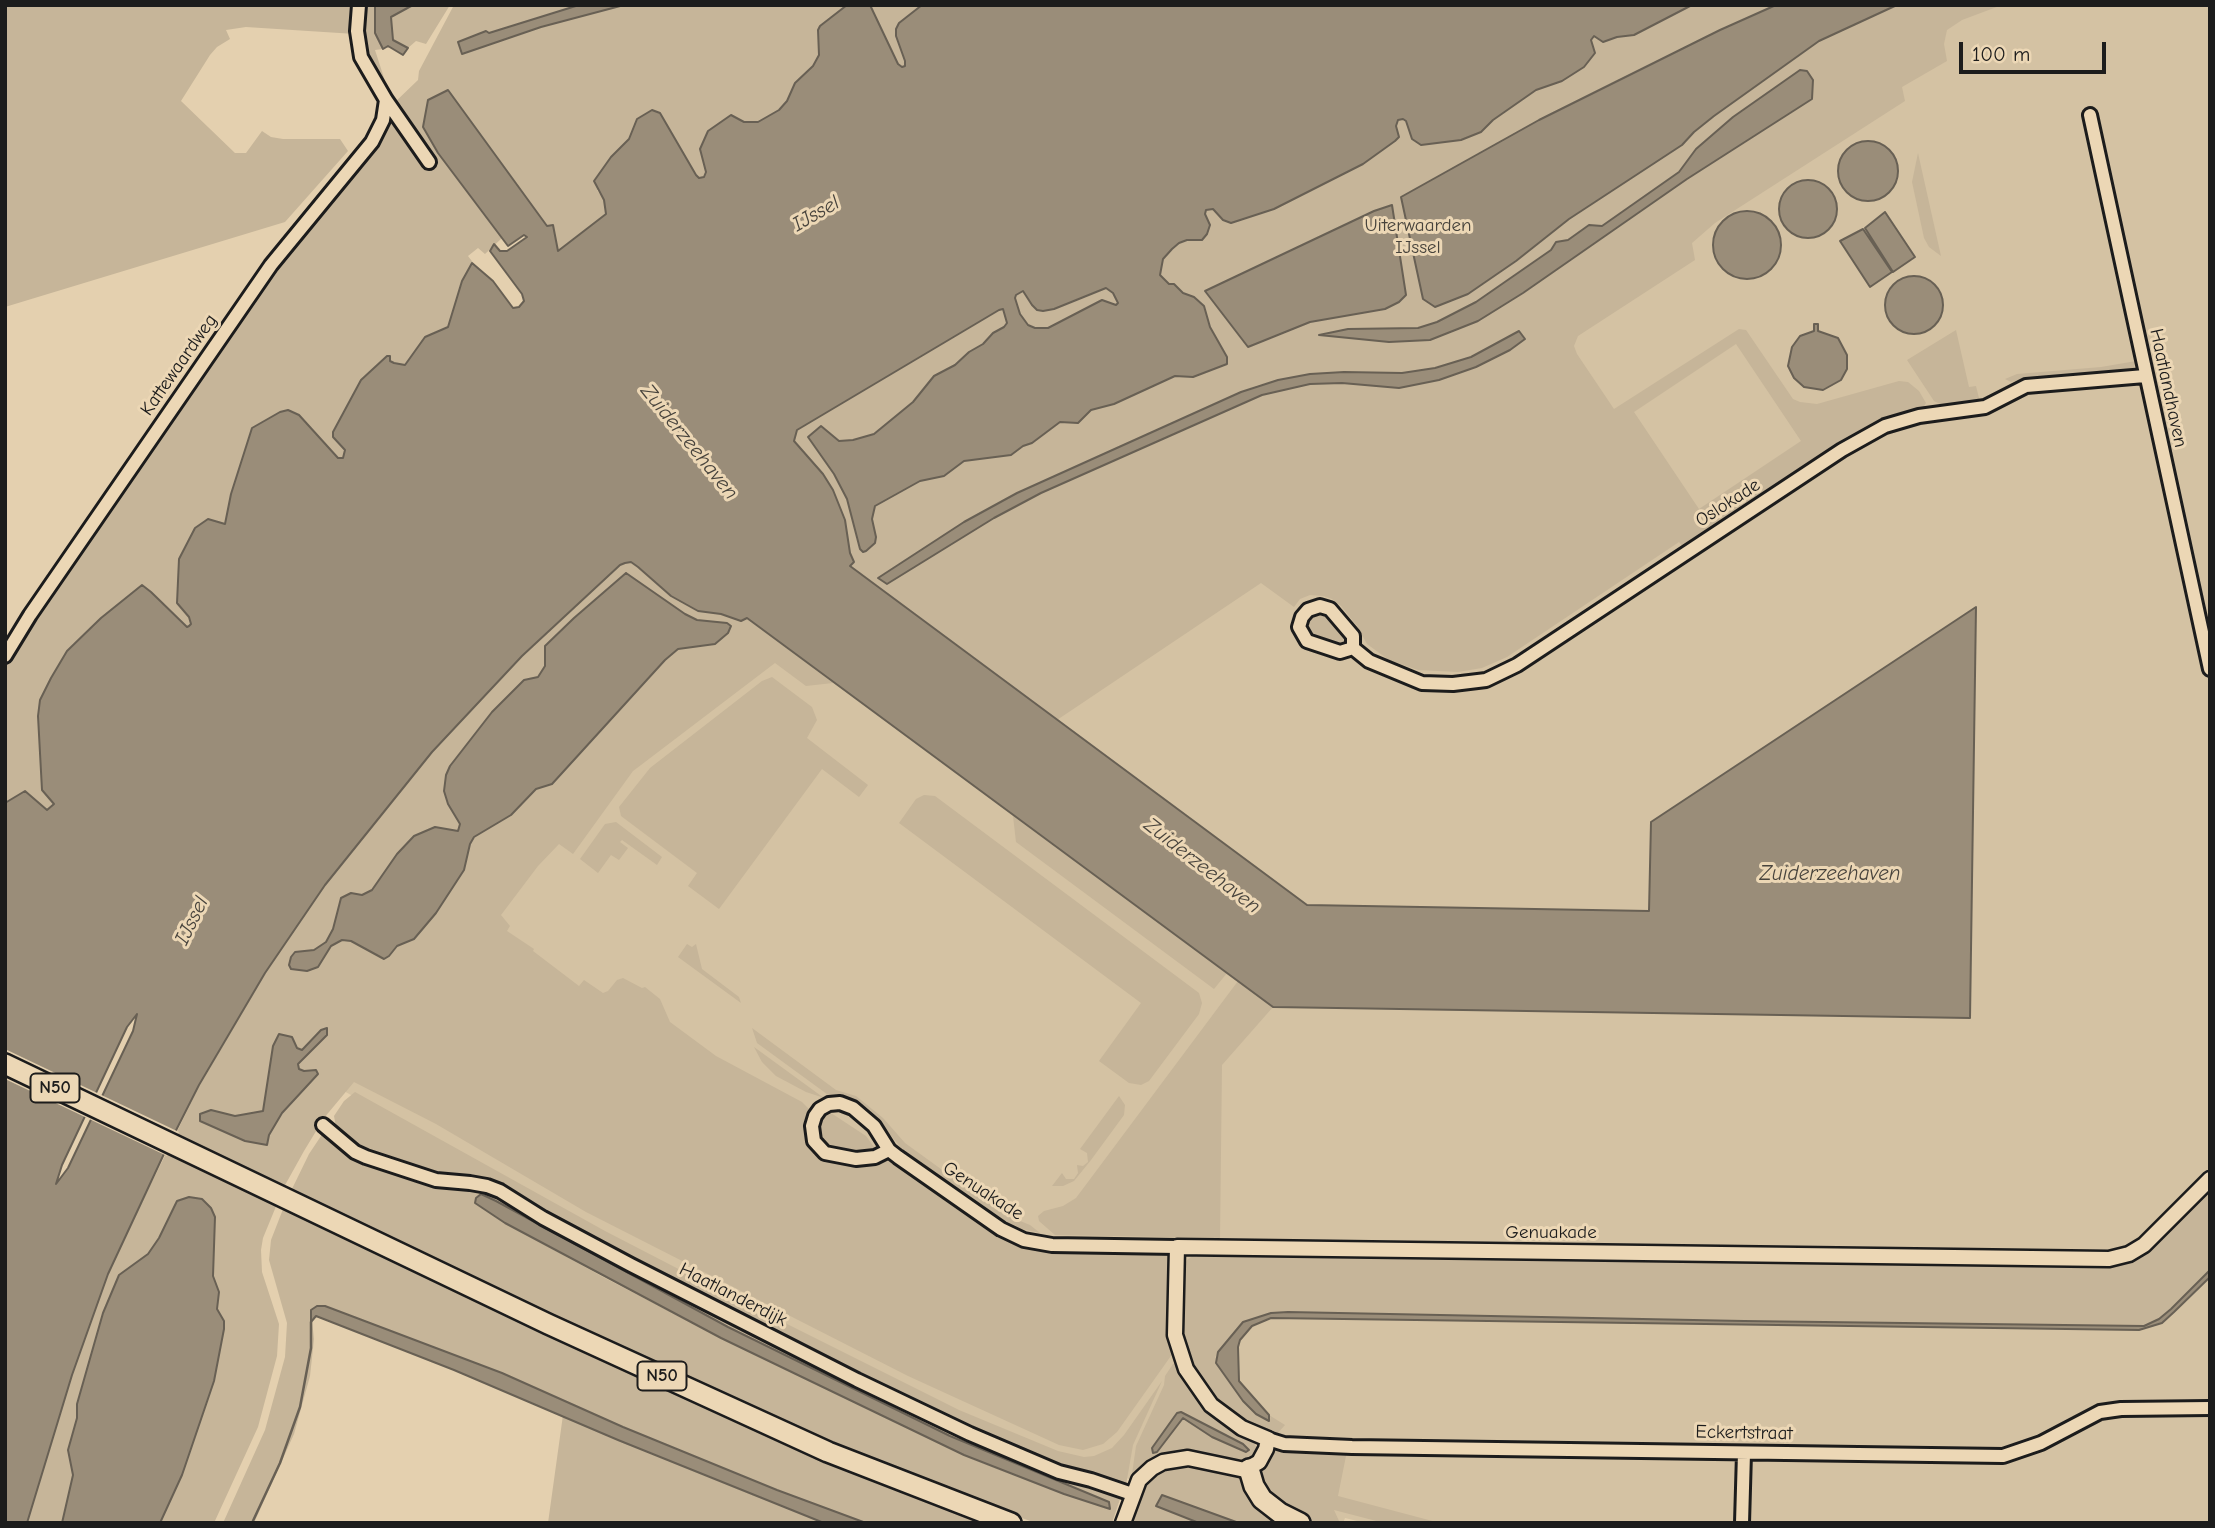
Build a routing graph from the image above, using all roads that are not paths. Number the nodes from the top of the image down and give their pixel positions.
1 (359, 5) edge
2 (386, 100) junction
3 (2090, 114) dead end
4 (429, 162) dead end
5 (2145, 376) junction
6 (1353, 648) junction
7 (5, 656) edge
8 (2210, 669) edge
9 (5, 1064) edge
10 (323, 1125) dead end
11 (889, 1150) junction
12 (2210, 1179) edge
13 (1177, 1247) junction
14 (2210, 1408) edge
15 (1268, 1439) junction
16 (1744, 1453) junction
17 (1249, 1469) junction
18 (1132, 1494) junction
19 (1011, 1523) edge
20 (1123, 1523) edge
21 (1300, 1523) edge
22 (1742, 1523) edge

1 - 2 street
2 - 4 street
2 - 7 street, Kattewaardweg
3 - 5 street, Haatlandhaven
5 - 6 street, Oslokade
5 - 8 street, Haatlandhaven
6 - 6 street, Oslokade
9 - 19 highway, N50
10 - 18 street, Haatlanderdijk
11 - 11 street, Genuakade
11 - 13 street, Genuakade
12 - 13 street, Genuakade
13 - 15 street
14 - 16 street, Eckertstraat
15 - 16 street, Eckertstraat
15 - 17 street
16 - 22 street
17 - 18 street
17 - 21 highway
18 - 20 street

